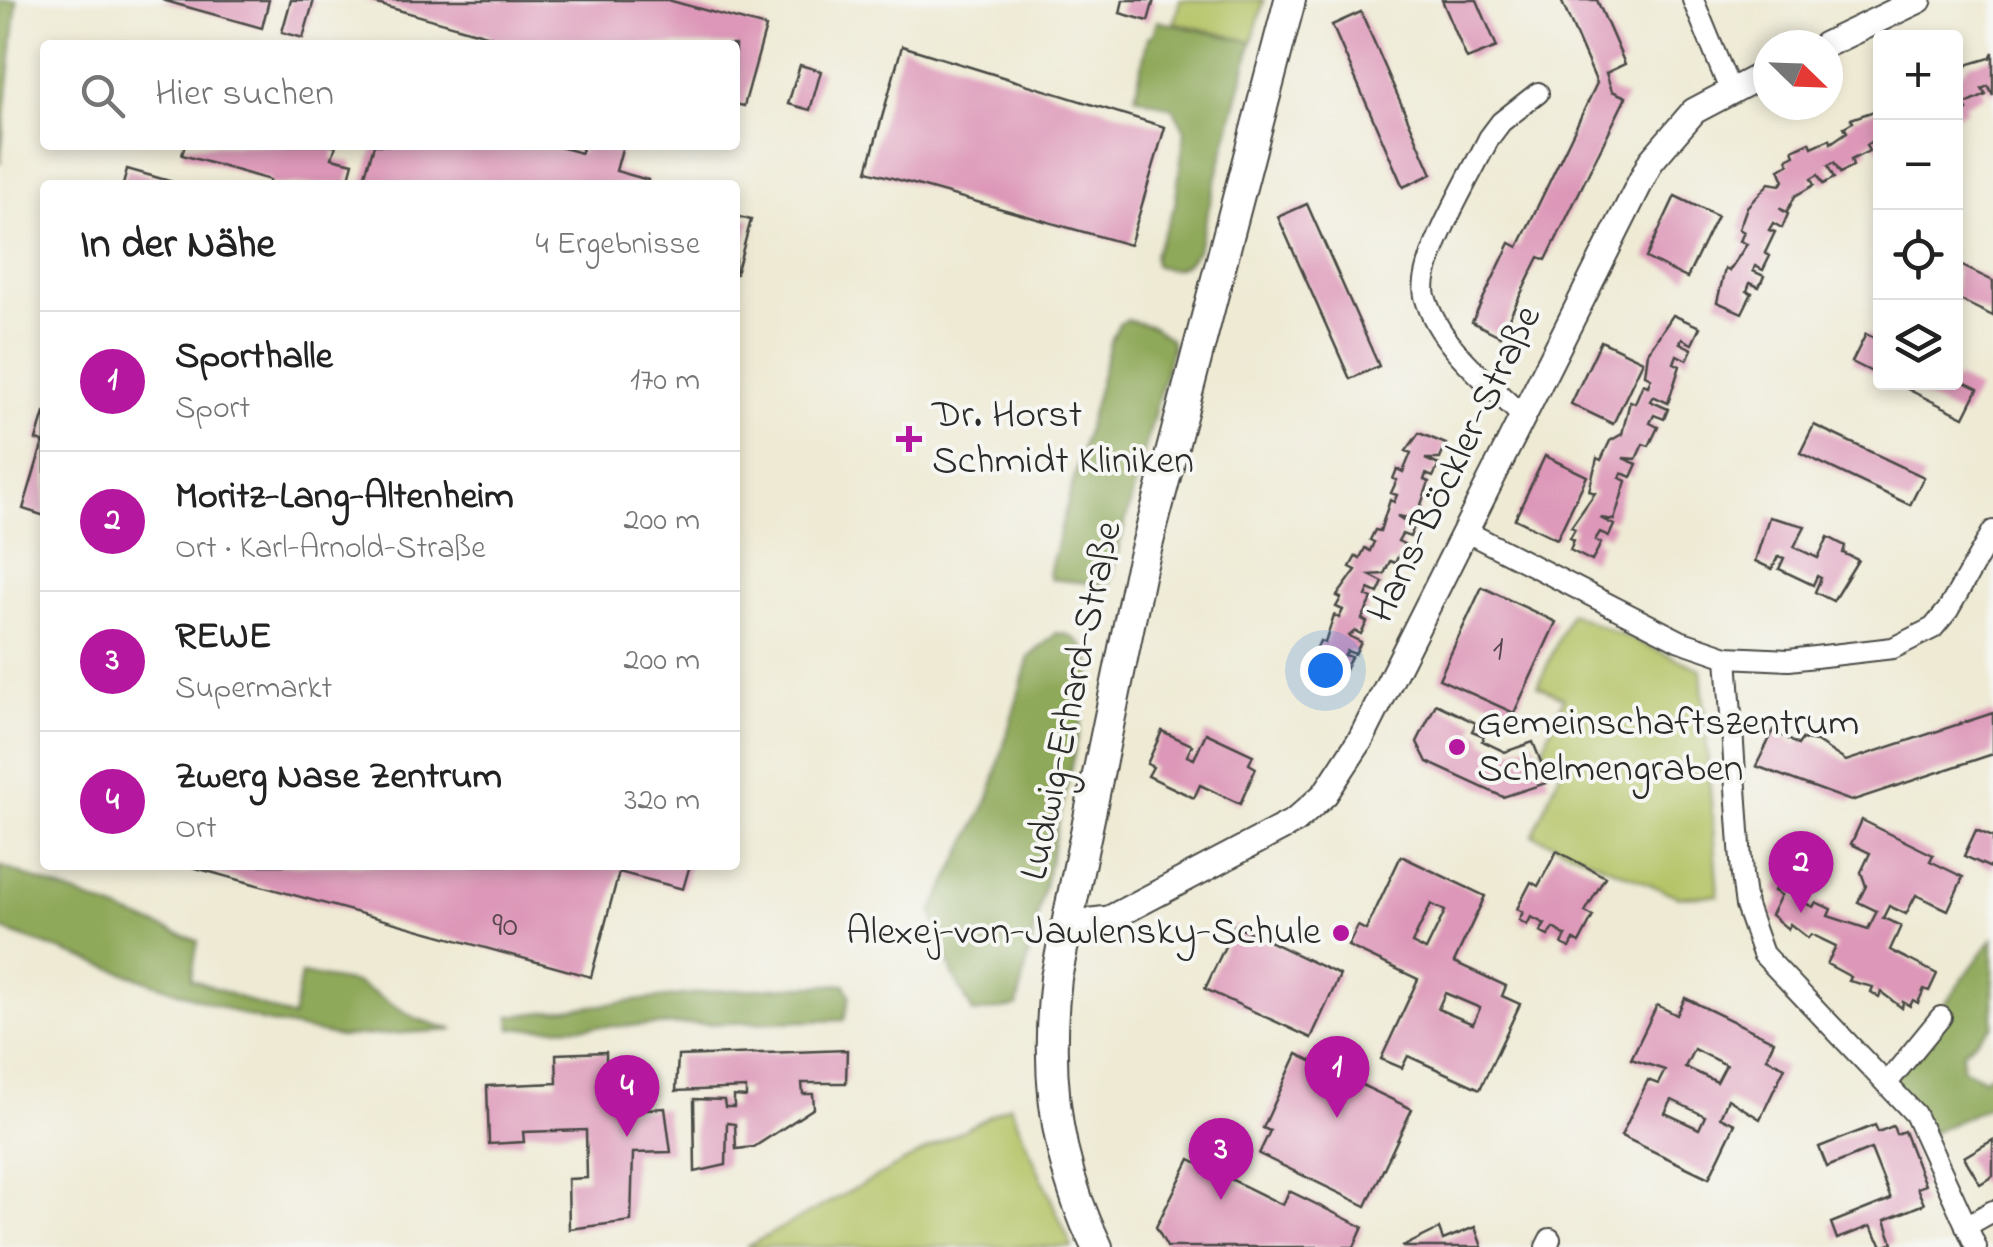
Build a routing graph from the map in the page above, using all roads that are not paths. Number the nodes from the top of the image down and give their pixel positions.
1 (1290, 0) edge
2 (1693, 0) edge
3 (1919, 0) edge
4 (1843, 36) edge
5 (1753, 79) edge
6 (1730, 90) junction
7 (1538, 94) dead end
8 (1522, 416) junction
9 (1465, 531) junction
10 (1993, 531) edge
11 (1727, 656) junction
12 (1069, 912) junction
13 (1941, 1018) dead end
14 (1887, 1084) junction
15 (1993, 1210) edge
16 (1966, 1226) junction
17 (1097, 1247) edge
18 (1976, 1247) edge

1 - 12 main road, Ludwig-Erhard-Straße
2 - 6 street
3 - 4 street
5 - 6 street, Hans-Böckler-Straße
6 - 8 street, Hans-Böckler-Straße
7 - 8 street
8 - 9 street, Hans-Böckler-Straße
9 - 11 street
9 - 12 street, Hans-Böckler-Straße
10 - 11 street
11 - 14 street
12 - 17 main road, Ludwig-Erhard-Straße
13 - 14 street
14 - 16 street
15 - 16 street
16 - 18 street

